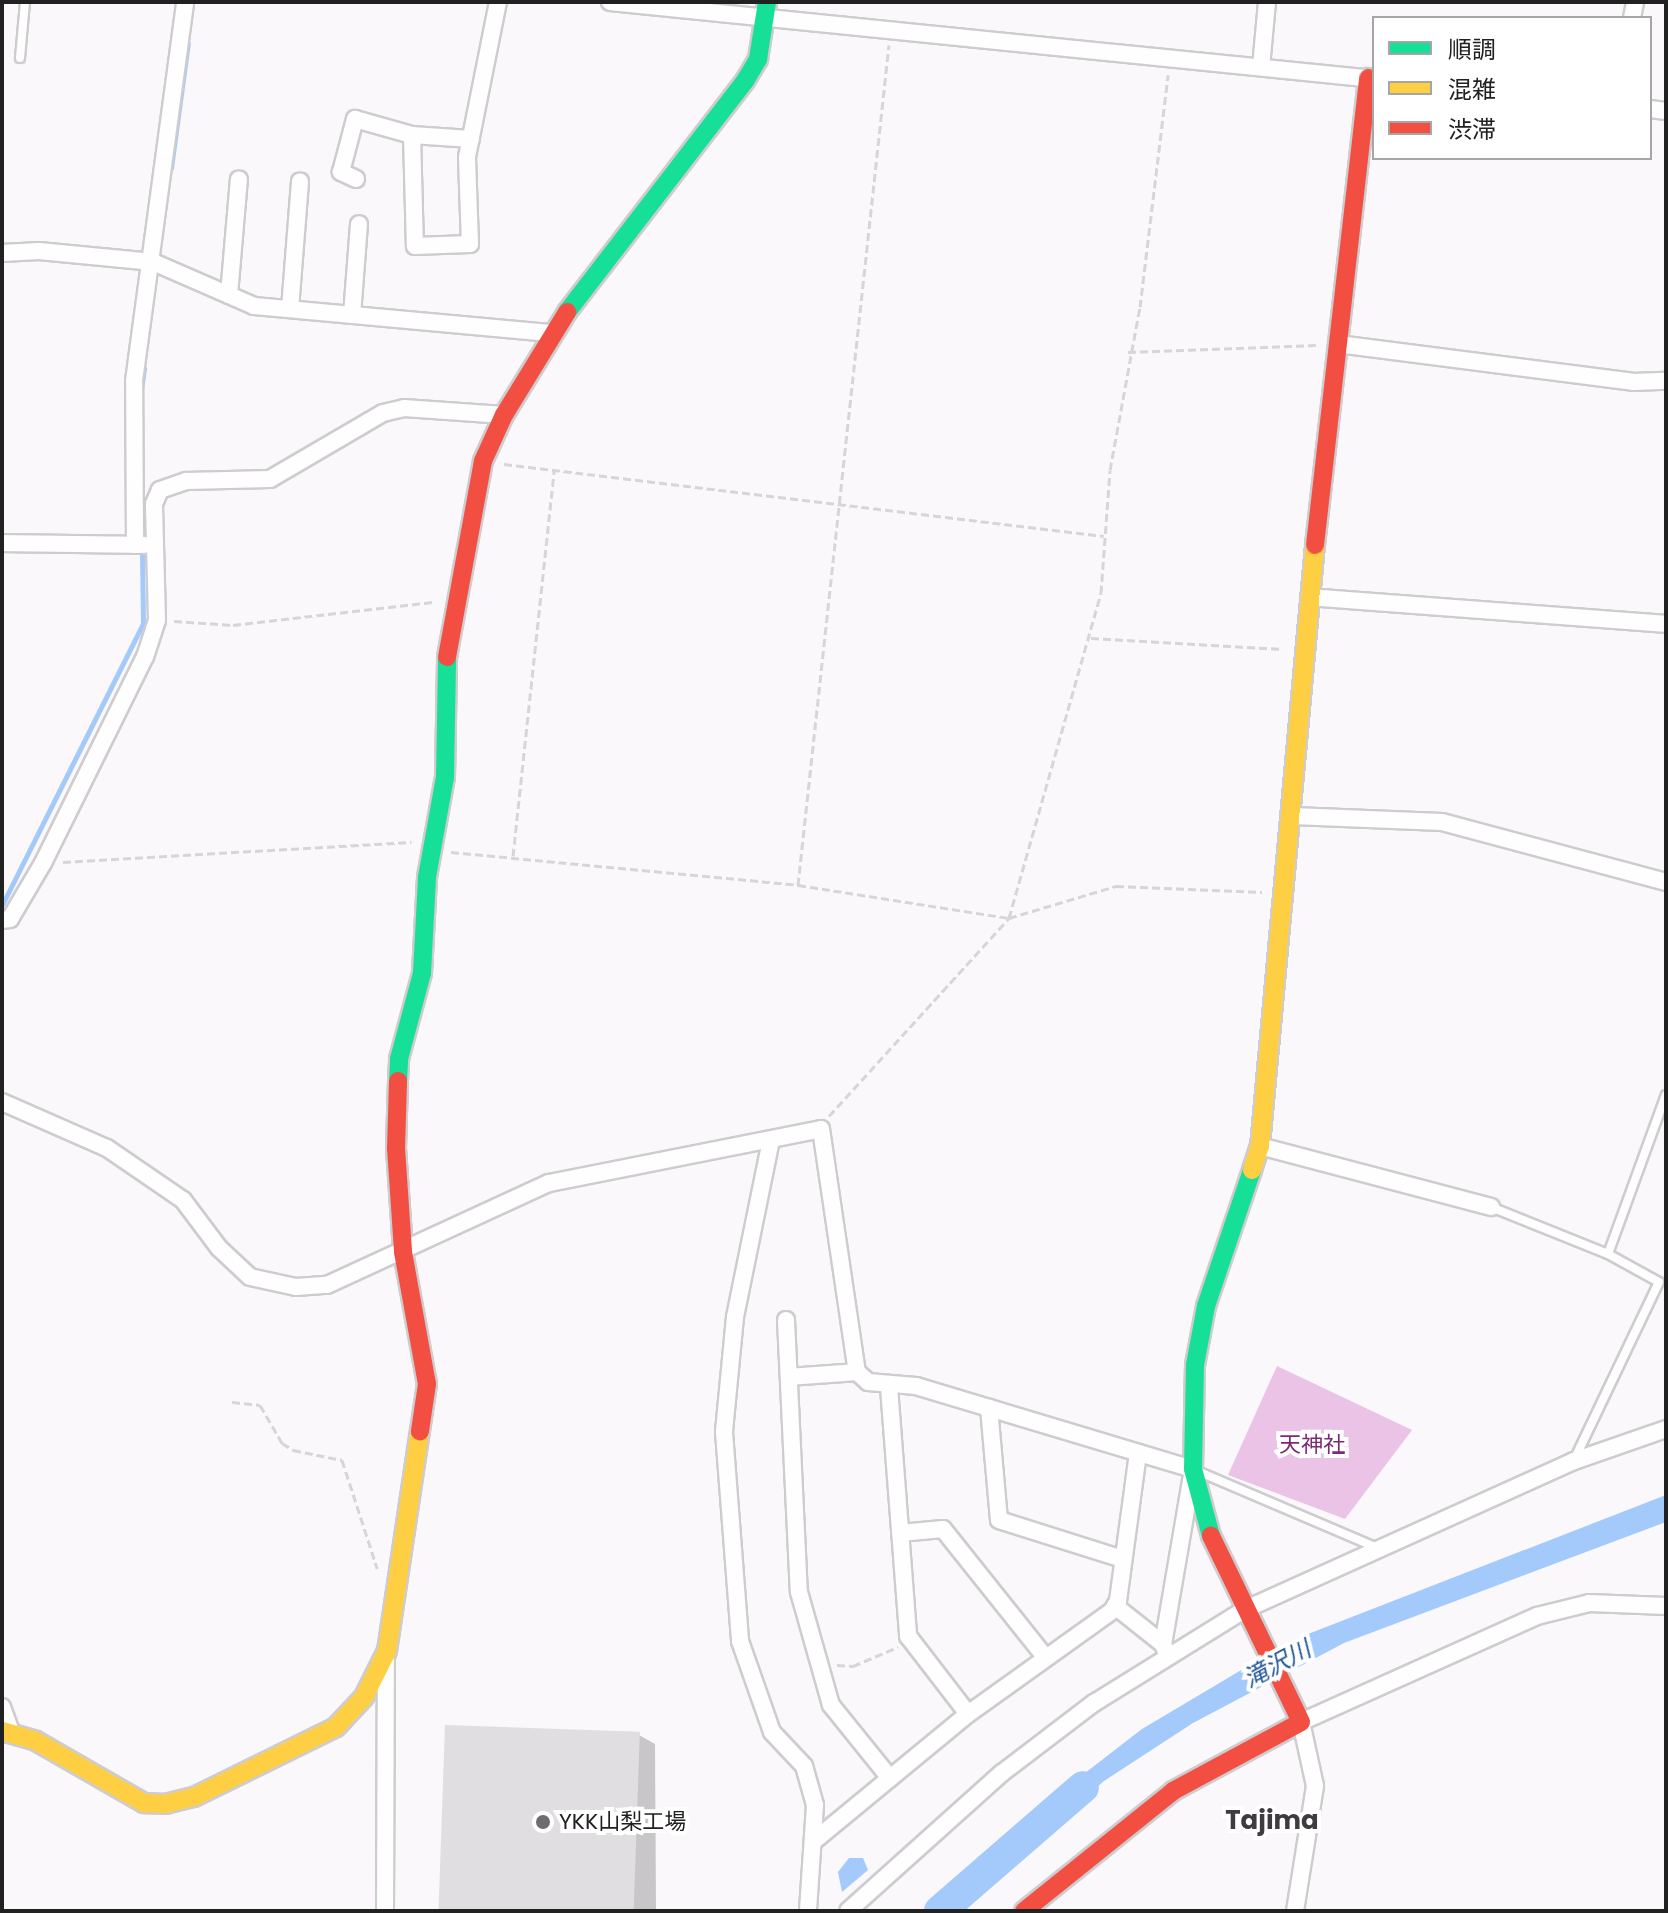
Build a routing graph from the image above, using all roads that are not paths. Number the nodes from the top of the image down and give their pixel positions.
1 (25, 2) edge
2 (185, 2) edge
3 (498, 2) edge
4 (610, 2) edge
5 (1267, 2) edge
6 (766, 10) edge
7 (20, 58) dead end
8 (1261, 67) junction
9 (1371, 78) edge
10 (412, 135) junction
11 (471, 139) junction
12 (239, 179) dead end
13 (356, 179) dead end
14 (300, 181) dead end
15 (359, 224) dead end
16 (2, 253) edge
17 (157, 264) junction
18 (229, 295) junction
19 (290, 309) junction
20 (352, 315) junction
21 (553, 333) junction
22 (1338, 344) junction
23 (1666, 381) edge
24 (504, 415) junction
25 (2, 543) edge
26 (145, 545) junction
27 (1309, 597) junction
28 (1666, 624) edge
29 (1293, 816) junction
30 (1666, 882) edge
31 (2, 920) edge
32 (1666, 1095) edge
33 (2, 1102) edge
34 (771, 1140) junction
35 (1260, 1146) junction
36 (1491, 1207) joint
37 (403, 1252) junction
38 (1608, 1254) junction
39 (786, 1320) dead end
40 (857, 1372) junction
41 (789, 1377) junction
42 (889, 1387) junction
43 (989, 1408) junction
44 (1666, 1429) edge
45 (1138, 1453) junction
46 (1574, 1461) junction
47 (1193, 1469) junction
48 (900, 1533) junction
49 (1380, 1549) junction
50 (1123, 1559) junction
51 (1115, 1606) junction
52 (1666, 1606) edge
53 (1247, 1616) junction
54 (387, 1651) junction
55 (1165, 1651) junction
56 (1045, 1657) junction
57 (2, 1707) edge
58 (968, 1714) junction
59 (1298, 1714) junction
60 (6, 1732) edge
61 (890, 1778) junction
62 (815, 1840) junction
63 (385, 1911) edge
64 (808, 1911) edge
65 (848, 1911) edge
66 (1024, 1911) edge
67 (1295, 1911) edge

1 - 7 lane
2 - 17 street
3 - 11 street
4 - 6 street
5 - 8 street
6 - 8 street
6 - 21 street
8 - 9 street
9 - 22 street
10 - 11 street
10 - 11 street
10 - 13 street
12 - 18 street
14 - 19 street
15 - 20 street
16 - 17 street
17 - 18 street
17 - 26 street
18 - 19 street
19 - 20 street
20 - 21 street
21 - 24 street
22 - 23 street
22 - 27 street
24 - 26 street
24 - 37 street
25 - 26 street
26 - 31 street
27 - 28 street
27 - 29 street
29 - 30 street
29 - 35 street
32 - 38 lane
33 - 37 street
34 - 37 street
34 - 40 street
34 - 62 street
35 - 36 street
35 - 47 street
36 - 38 lane
37 - 54 street
38 - 46 lane
39 - 41 street
40 - 41 street
40 - 42 street
41 - 61 street
42 - 43 street
42 - 48 street
43 - 45 street
43 - 50 street
44 - 46 street
45 - 47 street
45 - 50 street
46 - 49 street
47 - 49 lane
47 - 53 street
47 - 55 street
48 - 56 street
48 - 58 street
49 - 53 street
50 - 51 street
51 - 55 street
51 - 56 street
52 - 59 street
53 - 55 street
53 - 59 street
54 - 60 street
54 - 63 street
55 - 65 street
56 - 58 street
57 - 60 street
58 - 61 street
59 - 66 street
59 - 67 street
61 - 62 street
62 - 64 street

